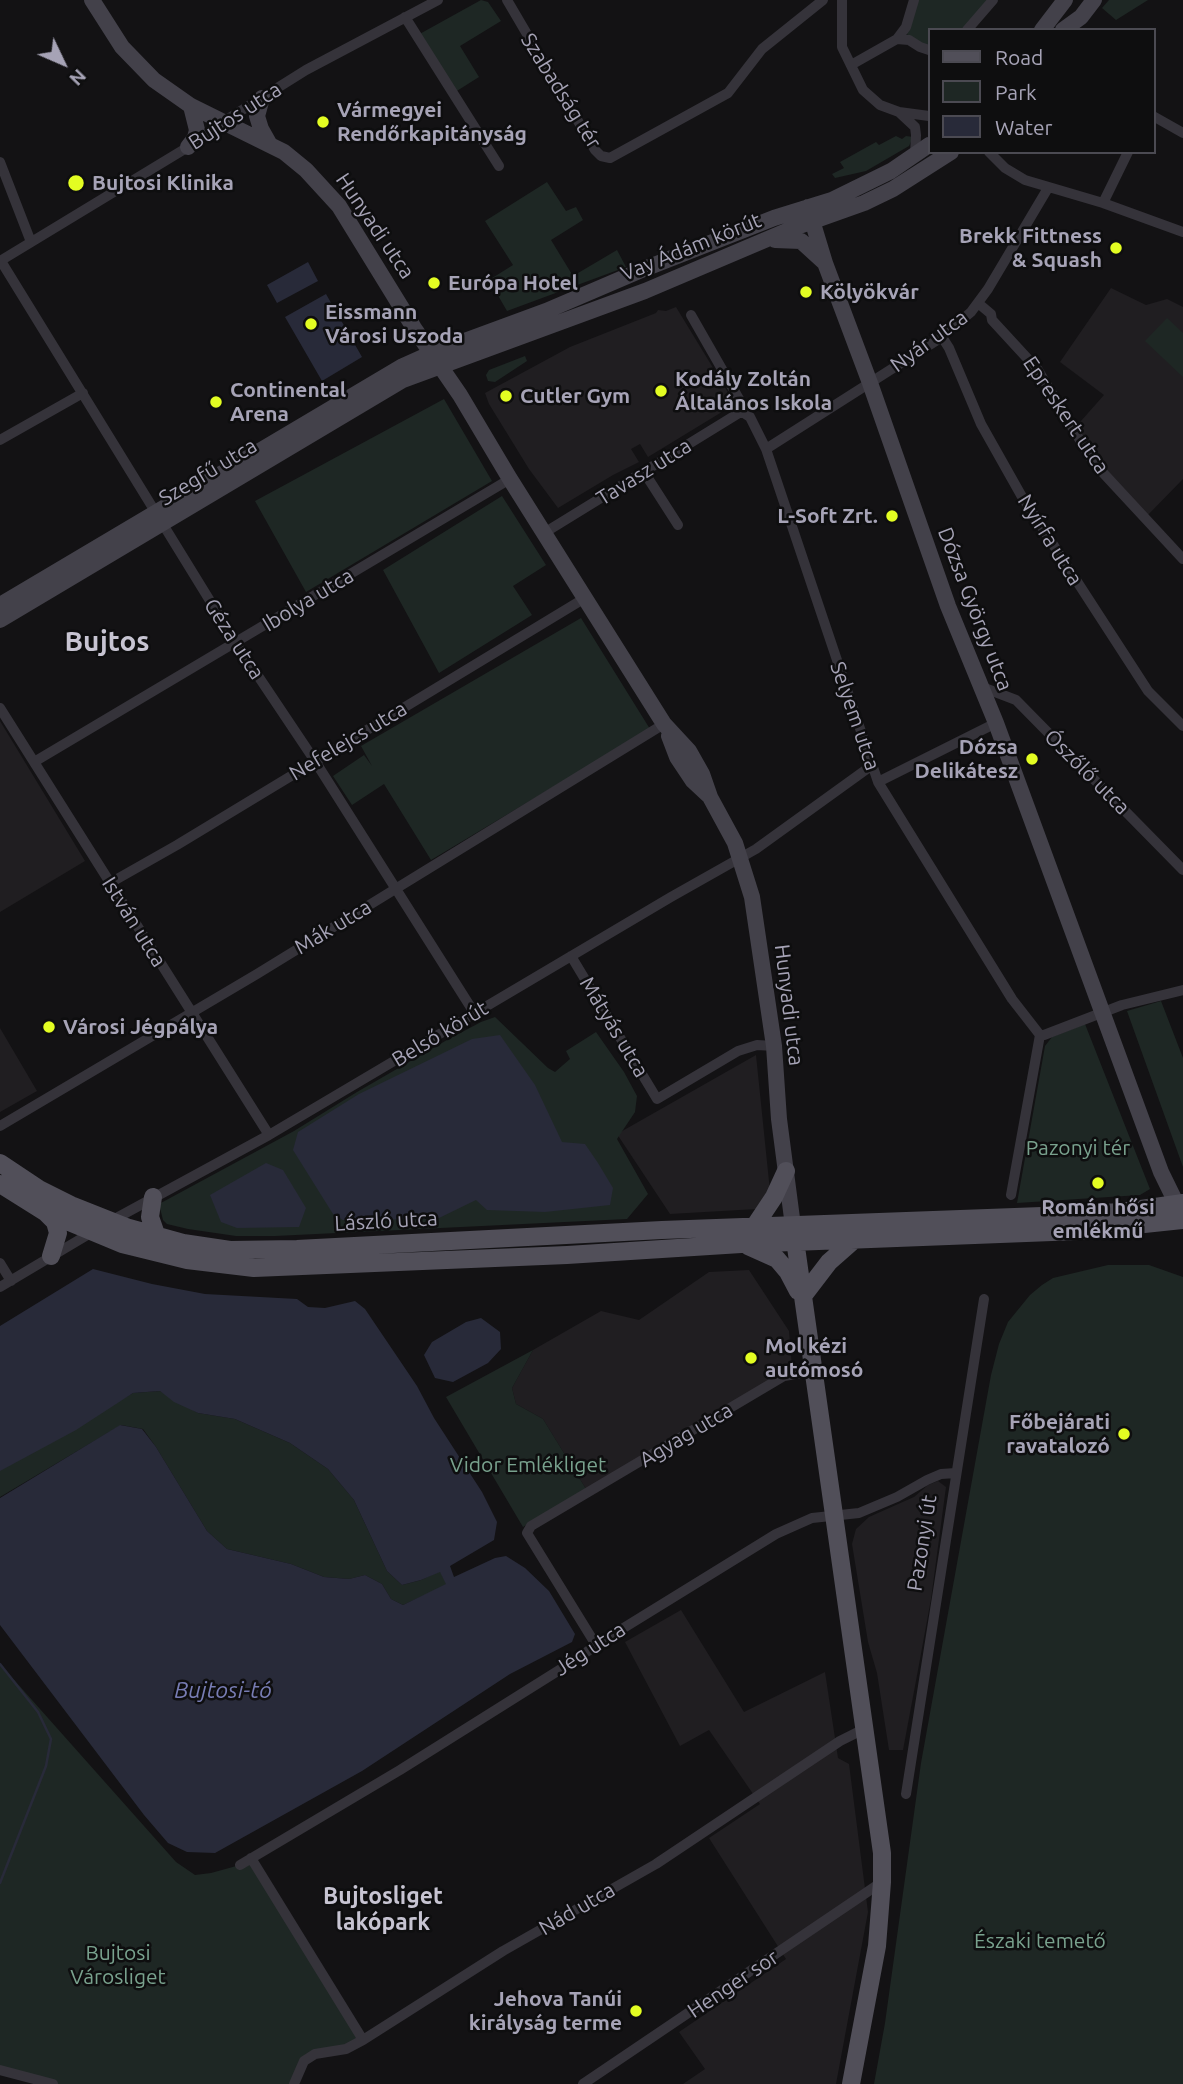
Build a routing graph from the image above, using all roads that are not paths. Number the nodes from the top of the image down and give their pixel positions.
1 (92, 0) edge
2 (438, 0) edge
3 (507, 0) edge
4 (842, 0) edge
5 (914, 0) edge
6 (993, 0) edge
7 (1065, 0) edge
8 (1085, 0) edge
9 (1094, 0) edge
10 (820, 3) edge
11 (842, 15) junction
12 (405, 17) junction
13 (969, 28) edge
14 (1044, 28) edge
15 (1064, 28) edge
16 (1066, 28) edge
17 (897, 39) junction
18 (928, 50) edge
19 (851, 65) junction
20 (262, 98) junction
21 (191, 106) junction
22 (899, 111) junction
23 (928, 116) edge
24 (1155, 117) edge
25 (223, 122) junction
26 (1183, 133) edge
27 (270, 145) junction
28 (928, 146) edge
29 (188, 147) junction
30 (948, 154) edge
31 (991, 154) edge
32 (1127, 154) edge
33 (915, 155) junction
34 (0, 162) edge
35 (499, 166) dead end
36 (1048, 188) junction
37 (1103, 203) junction
38 (811, 214) junction
39 (1183, 232) edge
40 (765, 240) junction
41 (32, 242) junction
42 (0, 261) edge
43 (825, 262) junction
44 (978, 303) junction
45 (691, 315) dead end
46 (942, 337) junction
47 (432, 353) junction
48 (441, 367) junction
49 (870, 383) junction
50 (83, 393) junction
51 (744, 413) junction
52 (0, 440) edge
53 (766, 449) junction
54 (644, 472) junction
55 (510, 479) junction
56 (158, 519) junction
57 (678, 525) dead end
58 (544, 533) junction
59 (1183, 559) edge
60 (585, 598) junction
61 (0, 605) edge
62 (0, 621) edge
63 (236, 643) junction
64 (982, 687) junction
65 (0, 708) edge
66 (996, 723) junction
67 (664, 724) junction
68 (1183, 726) edge
69 (315, 761) junction
70 (34, 762) junction
71 (871, 766) junction
72 (878, 782) junction
73 (740, 858) junction
74 (1183, 870) edge
75 (110, 883) junction
76 (395, 889) junction
77 (571, 956) junction
78 (1183, 990) edge
79 (190, 1012) junction
80 (1102, 1012) junction
81 (475, 1014) junction
82 (1040, 1035) junction
83 (774, 1046) junction
84 (0, 1126) edge
85 (269, 1135) junction
86 (0, 1163) edge
87 (786, 1171) junction
88 (0, 1184) edge
89 (1011, 1195) dead end
90 (153, 1197) junction
91 (1181, 1211) edge
92 (45, 1212) junction
93 (111, 1221) junction
94 (754, 1227) junction
95 (92, 1232) junction
96 (794, 1234) junction
97 (157, 1237) junction
98 (854, 1240) junction
99 (741, 1244) junction
100 (337, 1255) junction
101 (51, 1256) junction
102 (297, 1257) junction
103 (0, 1263) edge
104 (11, 1281) junction
105 (0, 1287) edge
106 (803, 1298) junction
107 (984, 1299) dead end
108 (814, 1371) junction
109 (956, 1473) junction
110 (835, 1516) junction
111 (596, 1645) junction
112 (864, 1729) junction
113 (906, 1794) dead end
114 (251, 1858) junction
115 (240, 1865) dead end
116 (882, 1882) junction
117 (363, 2040) junction
118 (0, 2070) edge
119 (53, 2084) edge
120 (294, 2084) edge
121 (583, 2084) edge
122 (851, 2084) edge

1 - 21 street, Hunyadi utca
2 - 12 street, Bujtos utca
3 - 10 street, Szabadság tér
4 - 11 street
5 - 17 street
6 - 13 street
7 - 14 street
8 - 15 street
9 - 16 street
10 - 11 street
11 - 19 street
12 - 20 street, Bujtos utca
12 - 35 street
17 - 18 street
17 - 19 street
19 - 22 street
20 - 25 street, Bujtos utca
20 - 27 street
21 - 25 street, Hunyadi utca
21 - 29 street
22 - 23 street
22 - 33 street
24 - 26 street
25 - 27 street, Hunyadi utca
25 - 29 street, Bujtos utca
27 - 47 street, Hunyadi utca
28 - 33 street, Vay Ádám körút
29 - 41 street, Bujtos utca
30 - 38 street, Vay Ádám körút
31 - 36 street
32 - 37 street
33 - 38 street, Vay Ádám körút
34 - 41 street
36 - 37 street
36 - 44 street, Nyár utca
37 - 39 street
38 - 40 street, Vay Ádám körút
38 - 43 street, Dózsa György utca
38 - 47 street, Vay Ádám körút
40 - 43 street
40 - 48 street, Vay Ádám körút
41 - 42 street, Bujtos utca
42 - 50 street, Géza utca
43 - 49 street, Dózsa György utca
44 - 46 street, Nyár utca
44 - 59 street, Epreskert utca
45 - 51 street, Selyem utca
46 - 49 street, Nyár utca
46 - 68 street, Nyírfa utca
47 - 48 street, Hunyadi utca
47 - 56 street, Szegfű utca
48 - 55 street, Hunyadi utca
48 - 56 street, Szegfű utca
49 - 53 street, Nyár utca
49 - 64 street, Dózsa György utca
50 - 52 street
50 - 56 street, Géza utca
51 - 53 street, Selyem utca
51 - 54 street, Tavasz utca
53 - 71 street, Selyem utca
54 - 57 street
54 - 58 street, Tavasz utca
55 - 58 street, Hunyadi utca
55 - 63 street, Ibolya utca
56 - 61 street, Szegfű utca
56 - 62 street, Szegfű utca
56 - 63 street, Géza utca
58 - 60 street, Hunyadi utca
60 - 67 street, Hunyadi utca
60 - 69 street, Nefelejcs utca
63 - 69 street, Géza utca
63 - 70 street, Ibolya utca
64 - 66 street, Dózsa György utca
64 - 74 street, Ószőlő utca
65 - 70 street, István utca
66 - 72 street
66 - 80 street, Dózsa György utca
67 - 73 street, Hunyadi utca
67 - 76 street, Mák utca
69 - 75 street, Nefelejcs utca
69 - 76 street, Géza utca
70 - 75 street, István utca
71 - 72 street, Selyem utca
71 - 73 street, Belső körút
72 - 82 street, Selyem utca
73 - 77 street, Belső körút
73 - 83 street, Hunyadi utca
75 - 79 street, István utca
76 - 79 street, Mák utca
76 - 81 street, Géza utca
77 - 81 street, Belső körút
77 - 83 street, Mátyás utca
78 - 80 street
79 - 84 street, Mák utca
79 - 85 street, István utca
80 - 82 street
80 - 91 street
81 - 85 street, Belső körút
82 - 89 street
83 - 87 street, Hunyadi utca
85 - 90 street, Belső körút
86 - 93 main road, László utca
87 - 94 main road
87 - 96 street, Hunyadi utca
88 - 92 main road, László utca
90 - 93 street, Belső körút
90 - 97 main road
91 - 96 main road
91 - 98 main road
92 - 95 main road, László utca
92 - 101 main road
93 - 95 street, Belső körút
93 - 97 main road, László utca
94 - 96 main road, László utca
94 - 100 main road, László utca
95 - 101 street, Belső körút
95 - 102 main road, László utca
96 - 98 main road
96 - 99 main road, László utca
96 - 106 main road, Hunyadi utca
97 - 102 main road, László utca
98 - 106 main road
99 - 100 main road, László utca
99 - 106 main road
100 - 102 main road, László utca
101 - 104 street, Belső körút
103 - 104 street
104 - 105 street, Belső körút
106 - 108 main road
107 - 109 street, Pazonyi út
108 - 110 main road
108 - 111 street, Agyag utca
109 - 110 street, Jég utca
109 - 113 street, Pazonyi út
110 - 111 street, Jég utca
110 - 112 main road
111 - 114 street, Jég utca
112 - 116 main road
112 - 117 street, Nád utca
114 - 115 street, Jég utca
114 - 117 street
116 - 121 street, Henger sor
116 - 122 main road
117 - 120 street, Nád utca
118 - 119 street

